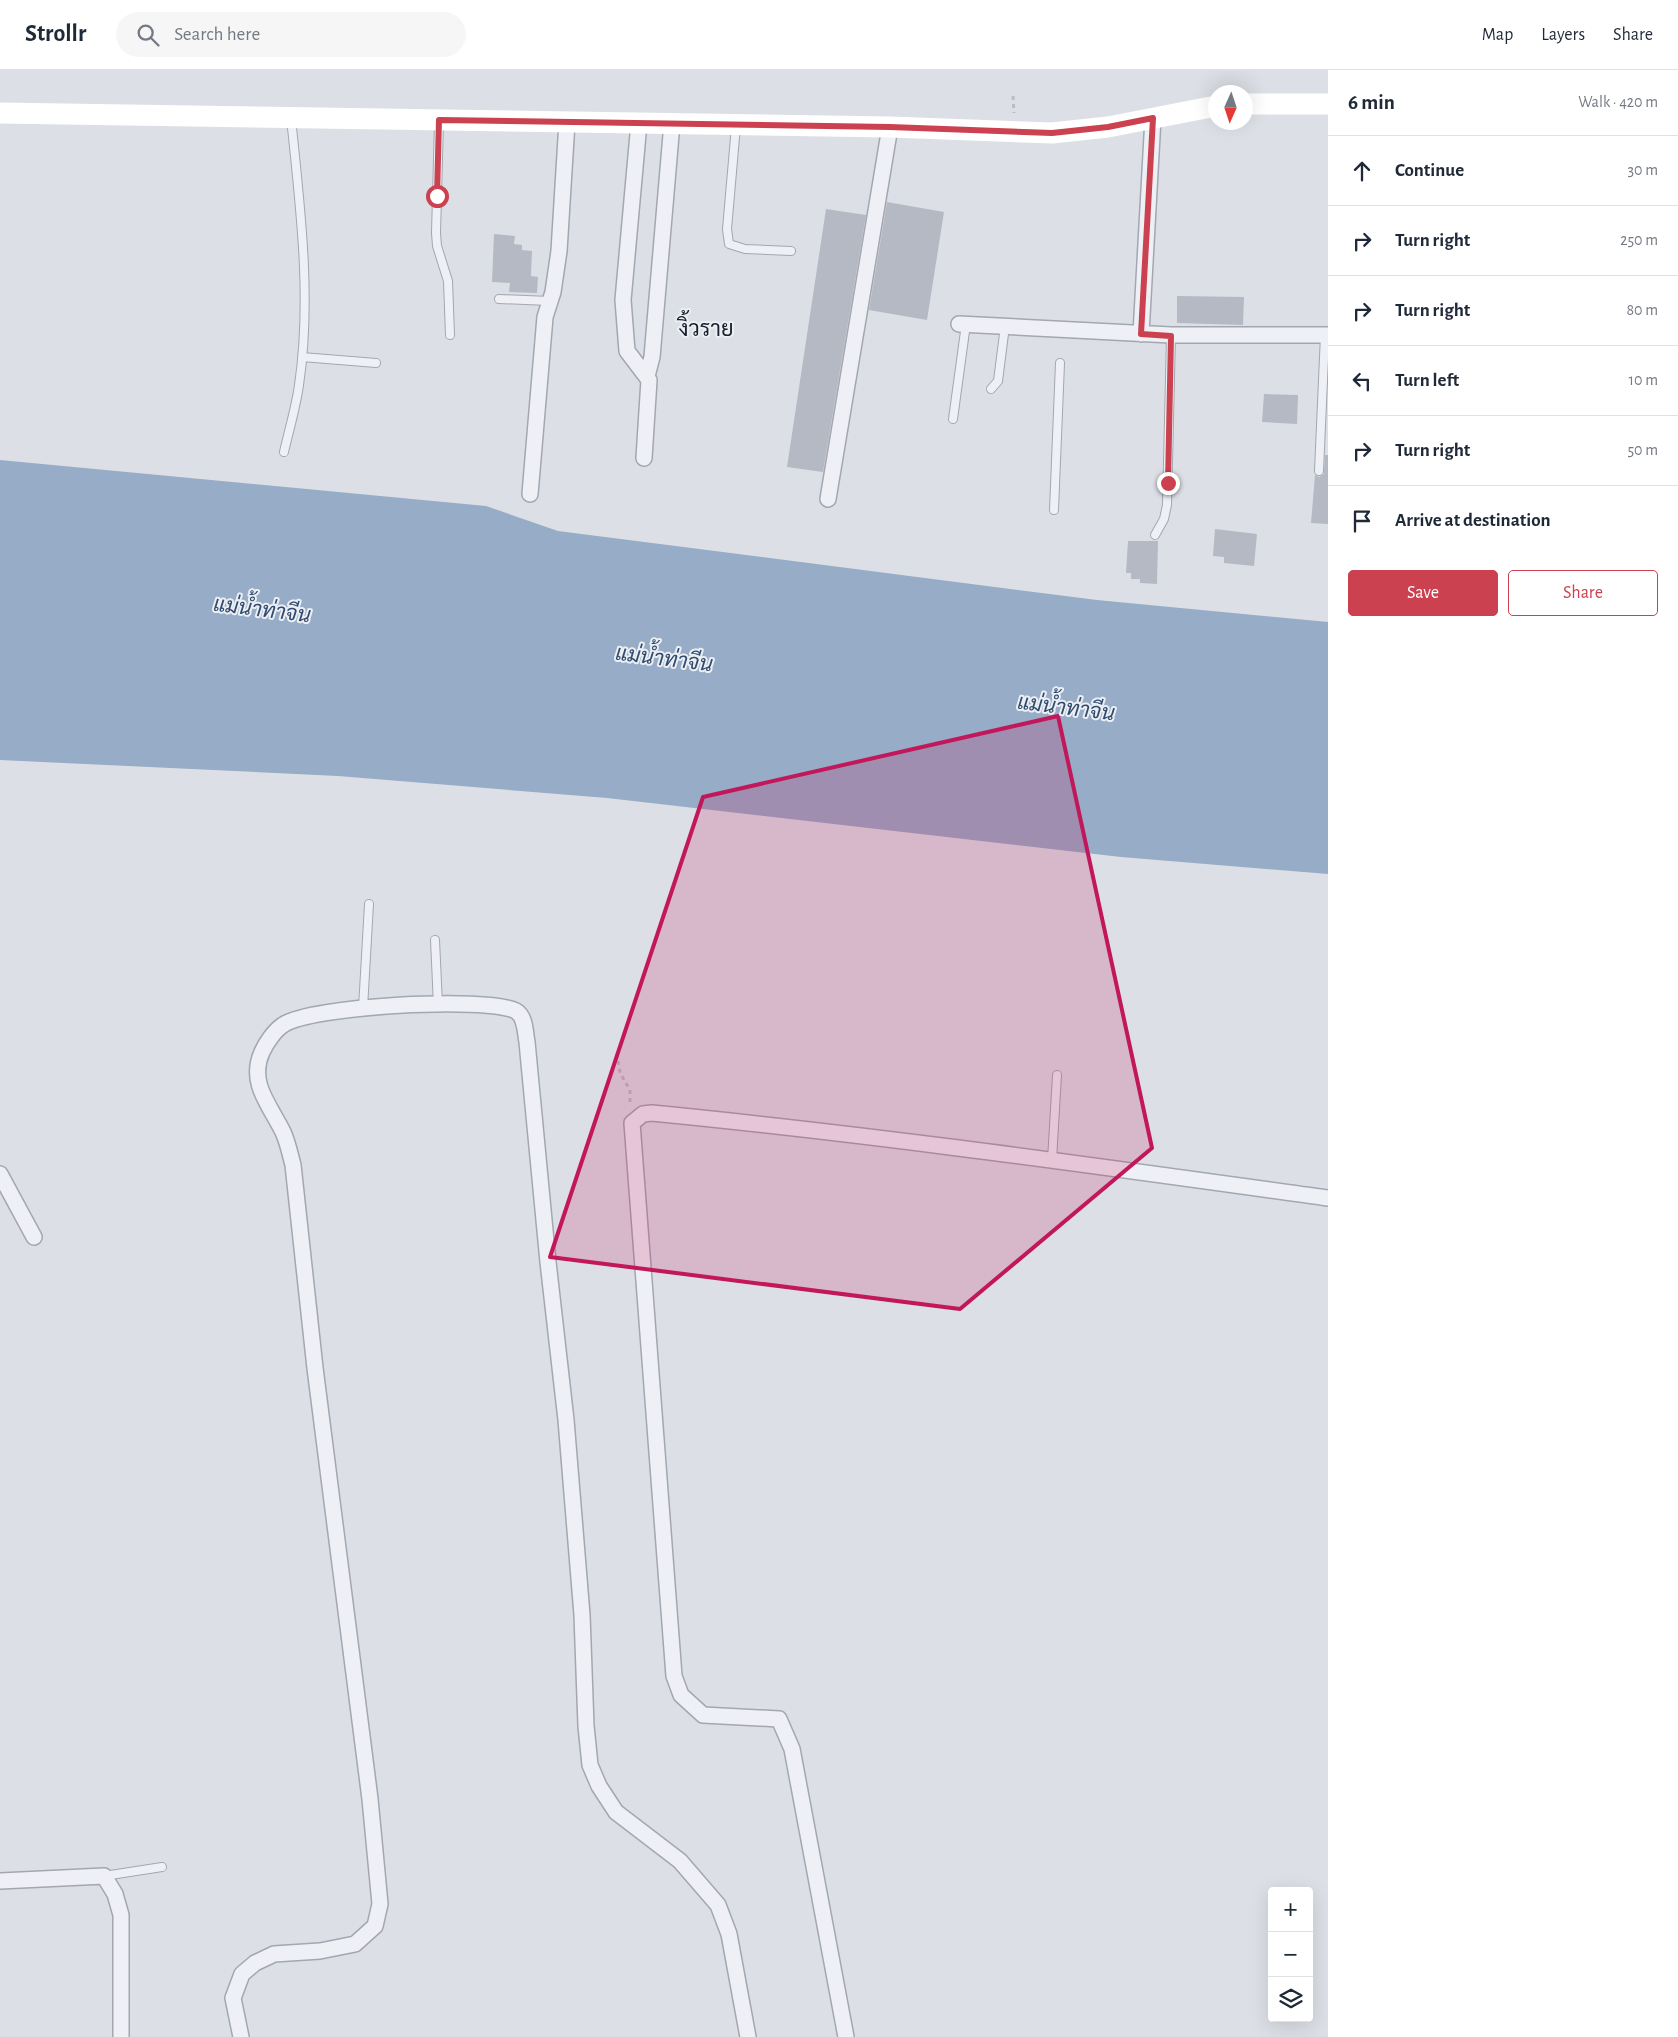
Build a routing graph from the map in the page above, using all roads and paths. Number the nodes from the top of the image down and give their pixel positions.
1 (1253, 104) edge
2 (1328, 104) edge
3 (1208, 108) edge
4 (0, 112) edge
5 (291, 116) junction
6 (1153, 118) junction
7 (439, 120) junction
8 (567, 122) junction
9 (639, 123) junction
10 (672, 123) junction
11 (736, 124) junction
12 (890, 127) junction
13 (791, 251) dead end
14 (499, 299) dead end
15 (549, 301) junction
16 (962, 324) joint
17 (1005, 326) junction
18 (1141, 334) junction
19 (1326, 335) edge
20 (450, 336) dead end
21 (1171, 336) junction
22 (302, 357) junction
23 (376, 363) dead end
24 (1060, 363) dead end
25 (647, 376) junction
26 (991, 389) dead end
27 (953, 418) dead end
28 (284, 452) dead end
29 (644, 458) dead end
30 (1319, 471) dead end
31 (530, 494) dead end
32 (828, 499) dead end
33 (1054, 510) dead end
34 (1155, 535) dead end
35 (369, 904) dead end
36 (435, 940) dead end
37 (438, 1005) junction
38 (369, 1007) junction
39 (617, 1053) dead end
40 (1057, 1075) dead end
41 (632, 1123) junction
42 (1052, 1160) junction
43 (0, 1174) edge
44 (1328, 1198) edge
45 (34, 1237) dead end
46 (162, 1867) dead end
47 (104, 1876) junction
48 (0, 1881) edge
49 (121, 2037) edge
50 (241, 2037) edge
51 (748, 2037) edge
52 (846, 2037) edge

1 - 2 street
3 - 6 street
4 - 5 street
5 - 7 street
5 - 22 lane
6 - 12 street
6 - 18 street
7 - 8 street
7 - 20 lane
8 - 9 street
8 - 15 street
9 - 10 street
9 - 25 street
10 - 11 street
10 - 25 street
11 - 12 street
11 - 13 lane
12 - 32 street
14 - 15 lane
15 - 31 street
16 - 17 street
16 - 27 lane
17 - 18 street
17 - 26 lane
18 - 21 street
19 - 21 street
19 - 30 lane
21 - 34 lane
22 - 23 lane
22 - 28 lane
24 - 33 lane
25 - 29 street
35 - 38 lane
36 - 37 lane
37 - 38 street
37 - 51 street
38 - 50 street
39 - 41 path
40 - 42 lane
41 - 42 street
41 - 52 street
42 - 44 street
43 - 45 street
46 - 47 lane
47 - 48 street
47 - 49 street

